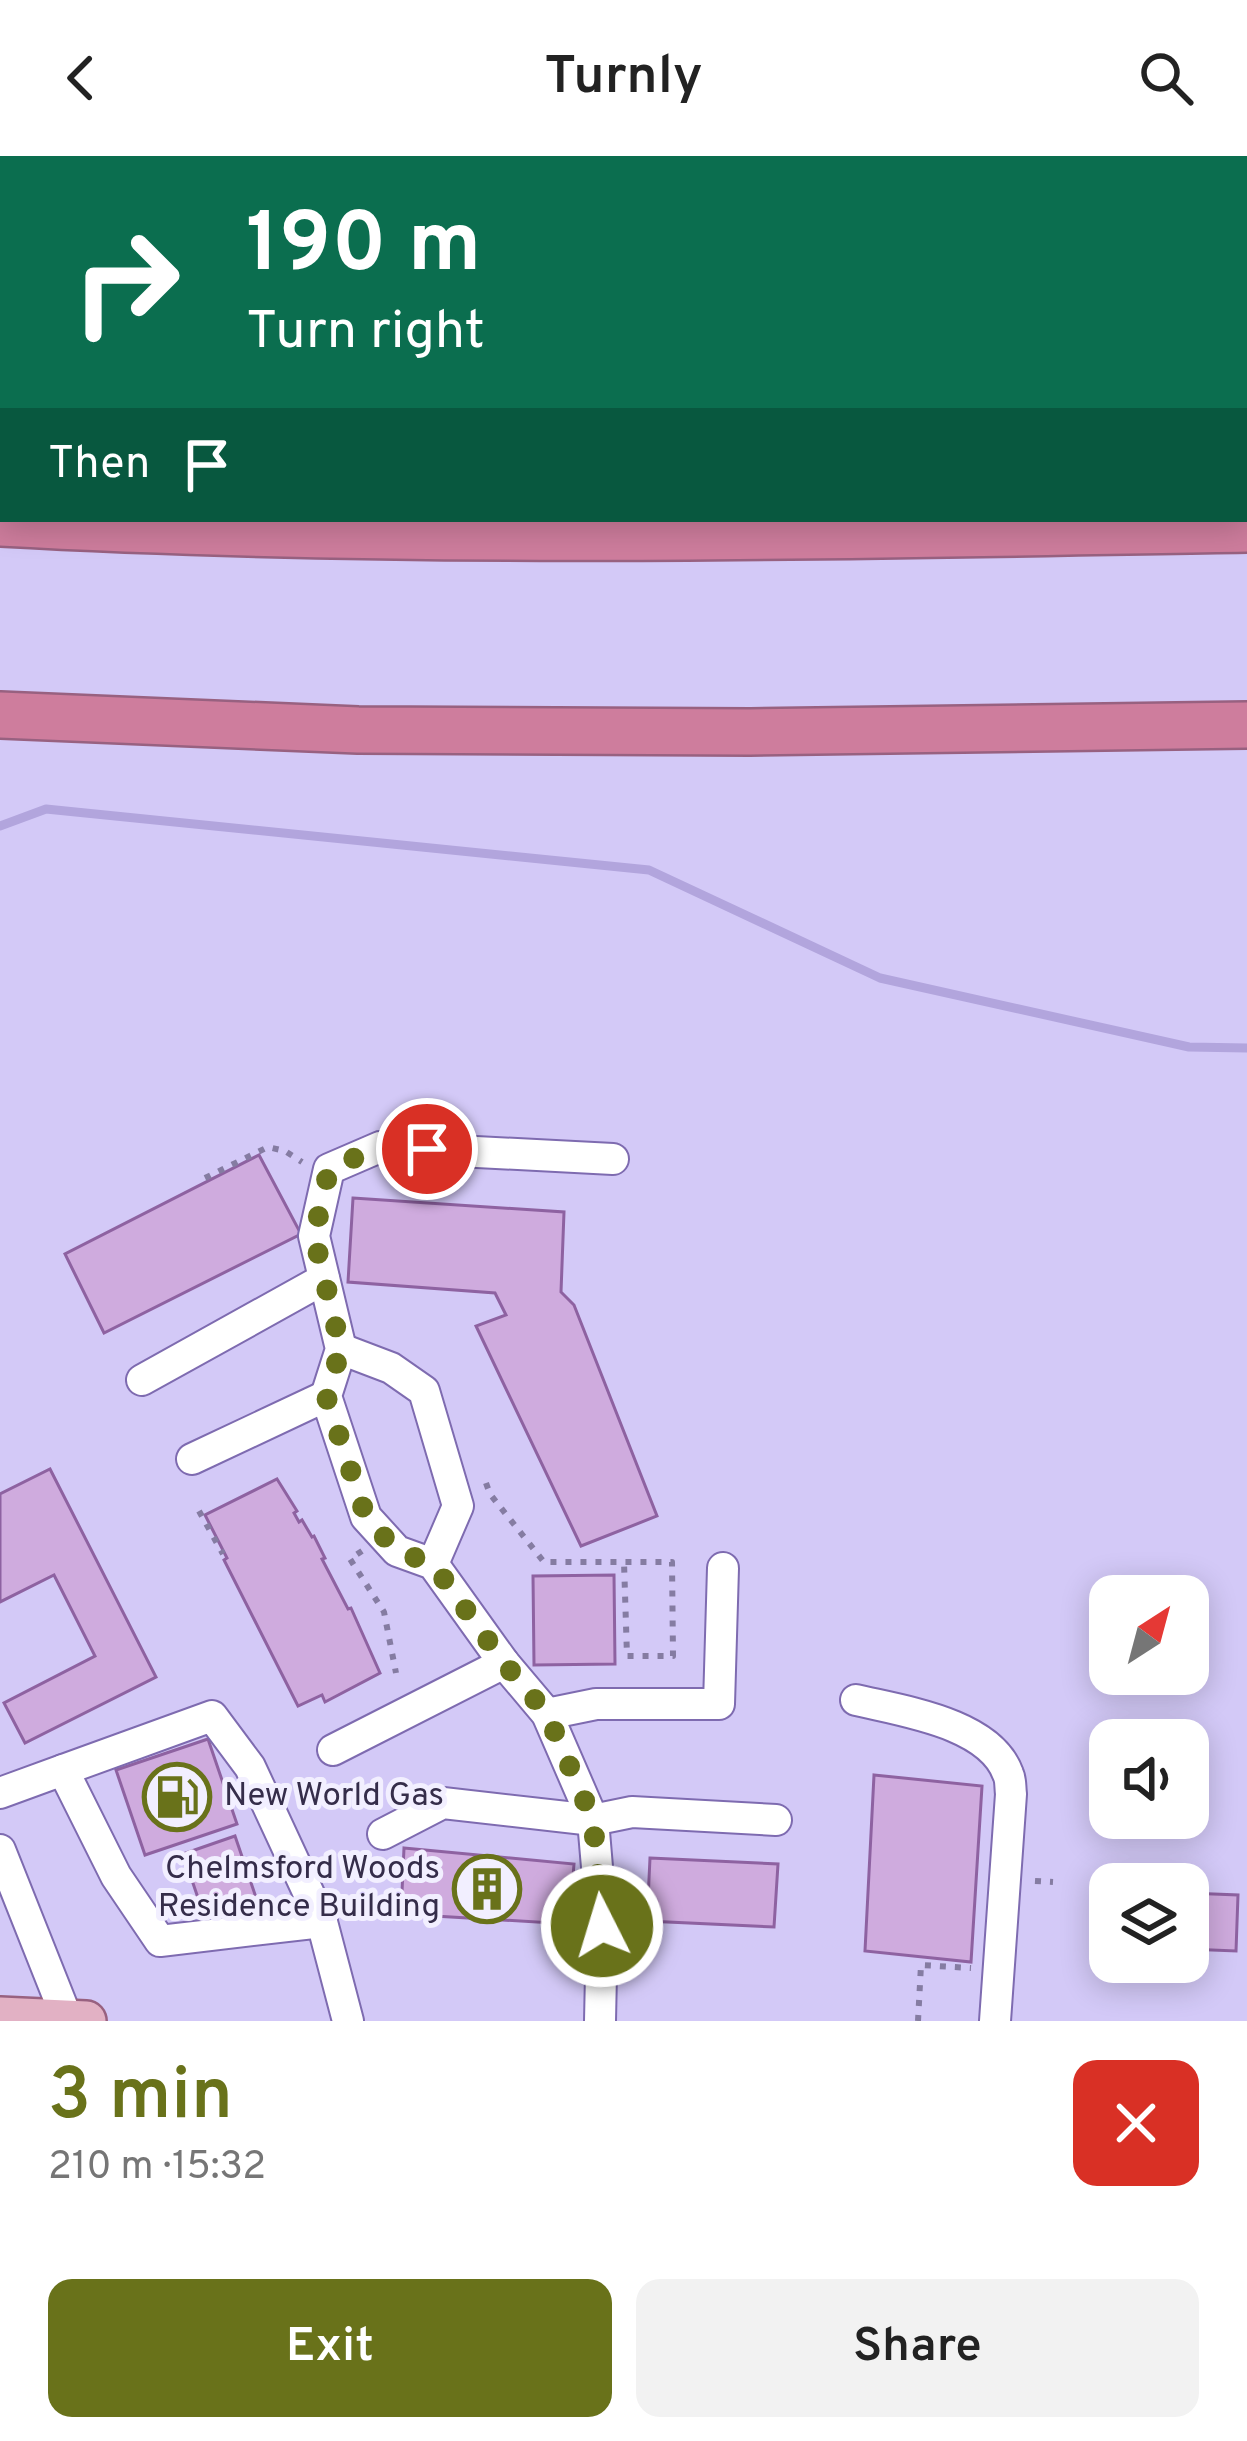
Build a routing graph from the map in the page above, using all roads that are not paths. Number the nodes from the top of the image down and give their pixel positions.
1 (0, 523) edge
2 (1247, 529) edge
3 (0, 715) edge
4 (1247, 724) edge
5 (614, 1159) dead end
6 (324, 1279) junction
7 (341, 1349) junction
8 (142, 1380) dead end
9 (326, 1396) junction
10 (192, 1459) dead end
11 (433, 1564) junction
12 (723, 1568) dead end
13 (504, 1663) junction
14 (856, 1700) dead end
15 (547, 1714) junction
16 (333, 1750) dead end
17 (63, 1770) junction
18 (0, 1793) edge
19 (593, 1820) junction
20 (776, 1820) dead end
21 (383, 1834) dead end
22 (0, 1850) edge
23 (322, 1922) junction
24 (0, 2017) edge
25 (68, 2021) edge
26 (86, 2021) edge
27 (348, 2021) edge
28 (600, 2021) edge
29 (995, 2021) edge

1 - 2 highway
3 - 4 highway
5 - 6 street
6 - 7 street
6 - 8 street
7 - 9 street
7 - 11 street
9 - 10 street
9 - 11 street
11 - 13 street
12 - 15 street
13 - 15 street
13 - 16 street
14 - 29 street
15 - 19 street
17 - 18 street
17 - 23 street
17 - 23 street
19 - 20 street
19 - 21 street
19 - 28 street
22 - 25 street
23 - 27 street
24 - 25 main road
25 - 26 main road

